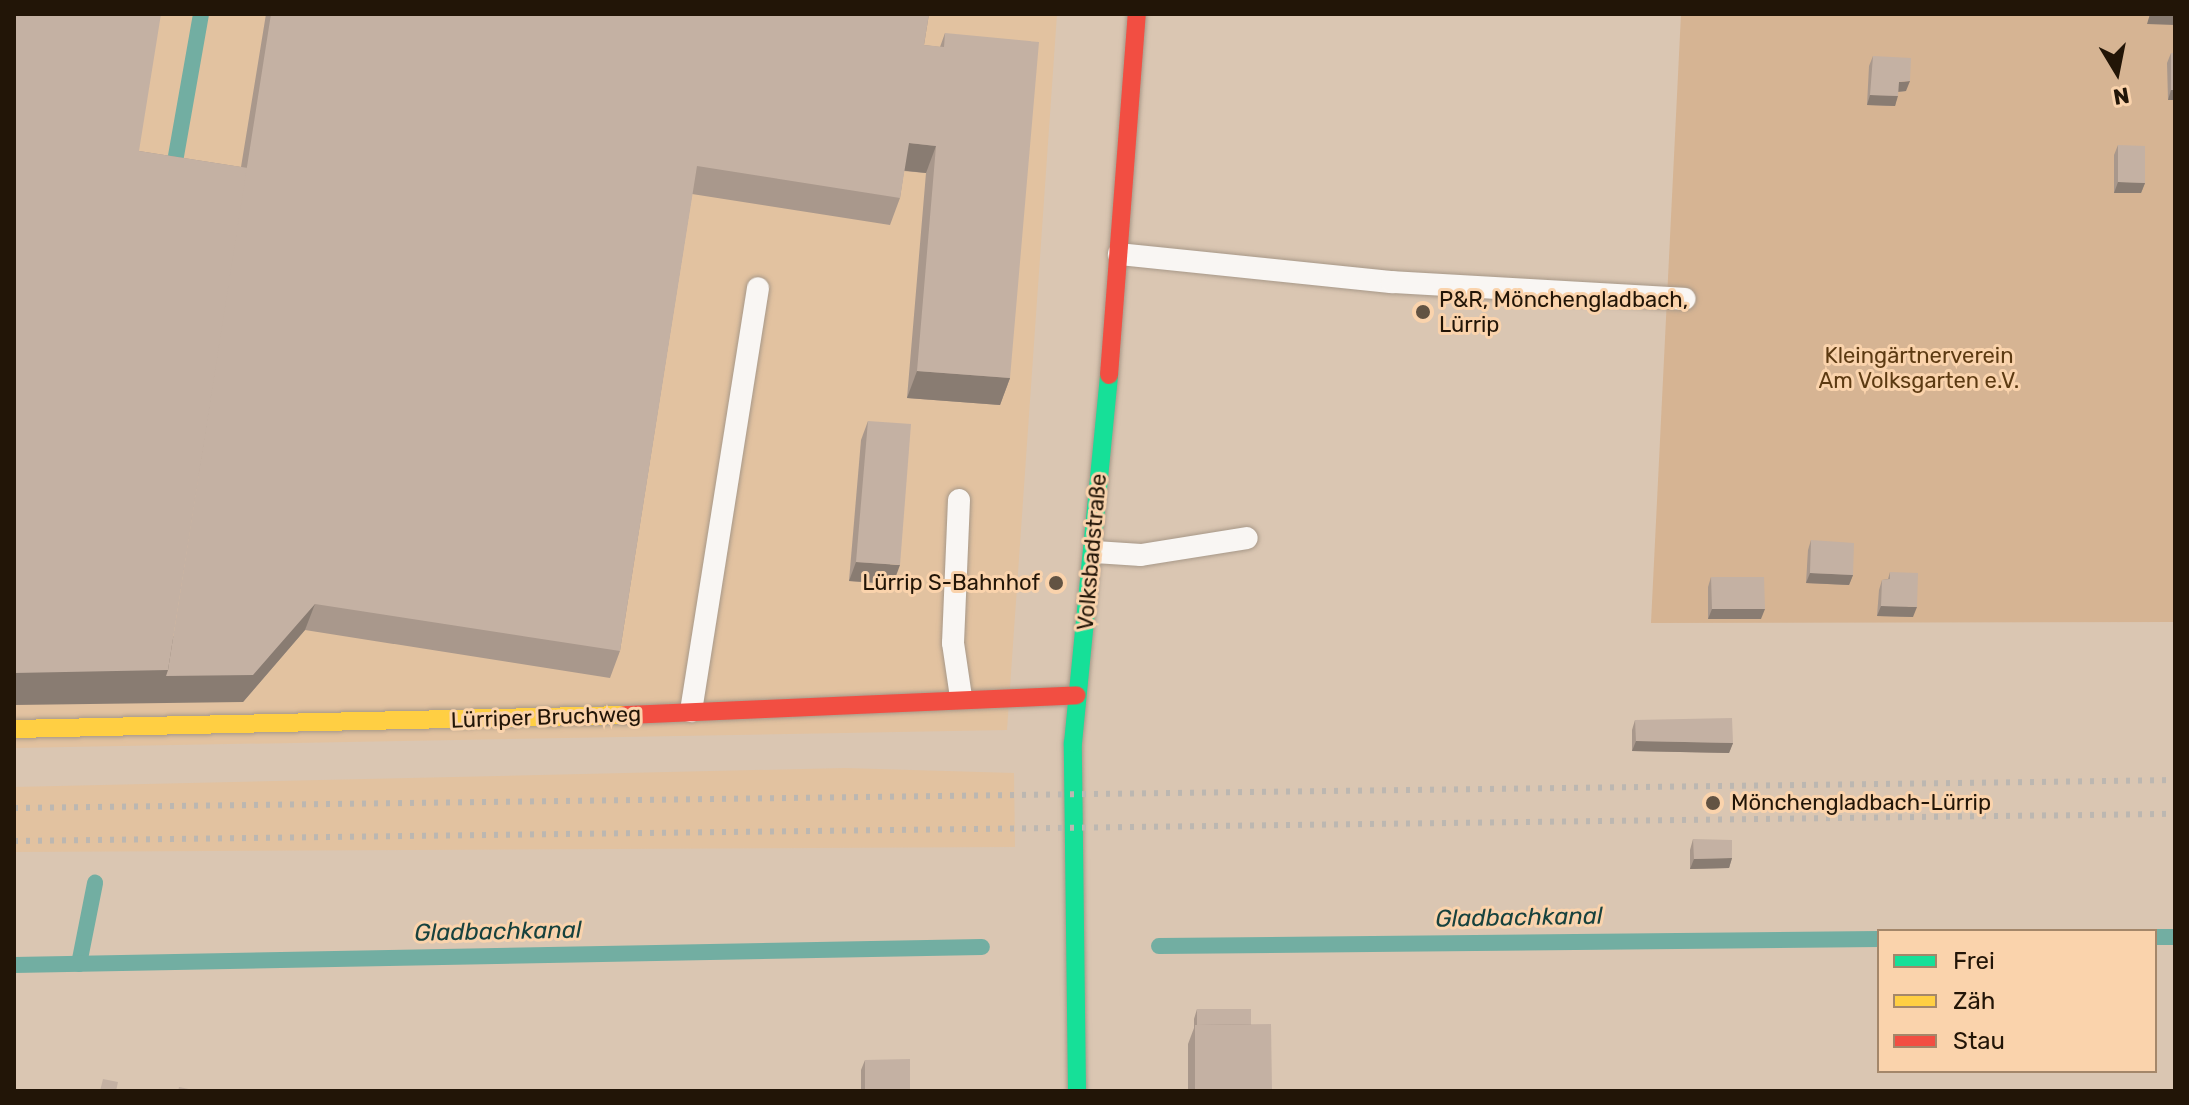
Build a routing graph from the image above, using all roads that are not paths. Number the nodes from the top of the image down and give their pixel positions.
1 (1137, 14) edge
2 (1119, 254) junction
3 (758, 288) dead end
4 (1685, 299) dead end
5 (959, 500) dead end
6 (1247, 538) dead end
7 (1095, 552) junction
8 (1077, 695) junction
9 (961, 697) junction
10 (691, 711) junction
11 (14, 729) edge
12 (1077, 1091) edge

1 - 2 main road, Volksbadstraße
2 - 4 lane
2 - 7 main road, Volksbadstraße
3 - 10 lane
5 - 9 lane
6 - 7 lane
7 - 8 main road, Volksbadstraße
8 - 9 main road, Lürriper Bruchweg
8 - 12 main road, Volksbadstraße
9 - 10 main road, Lürriper Bruchweg
10 - 11 main road, Lürriper Bruchweg

